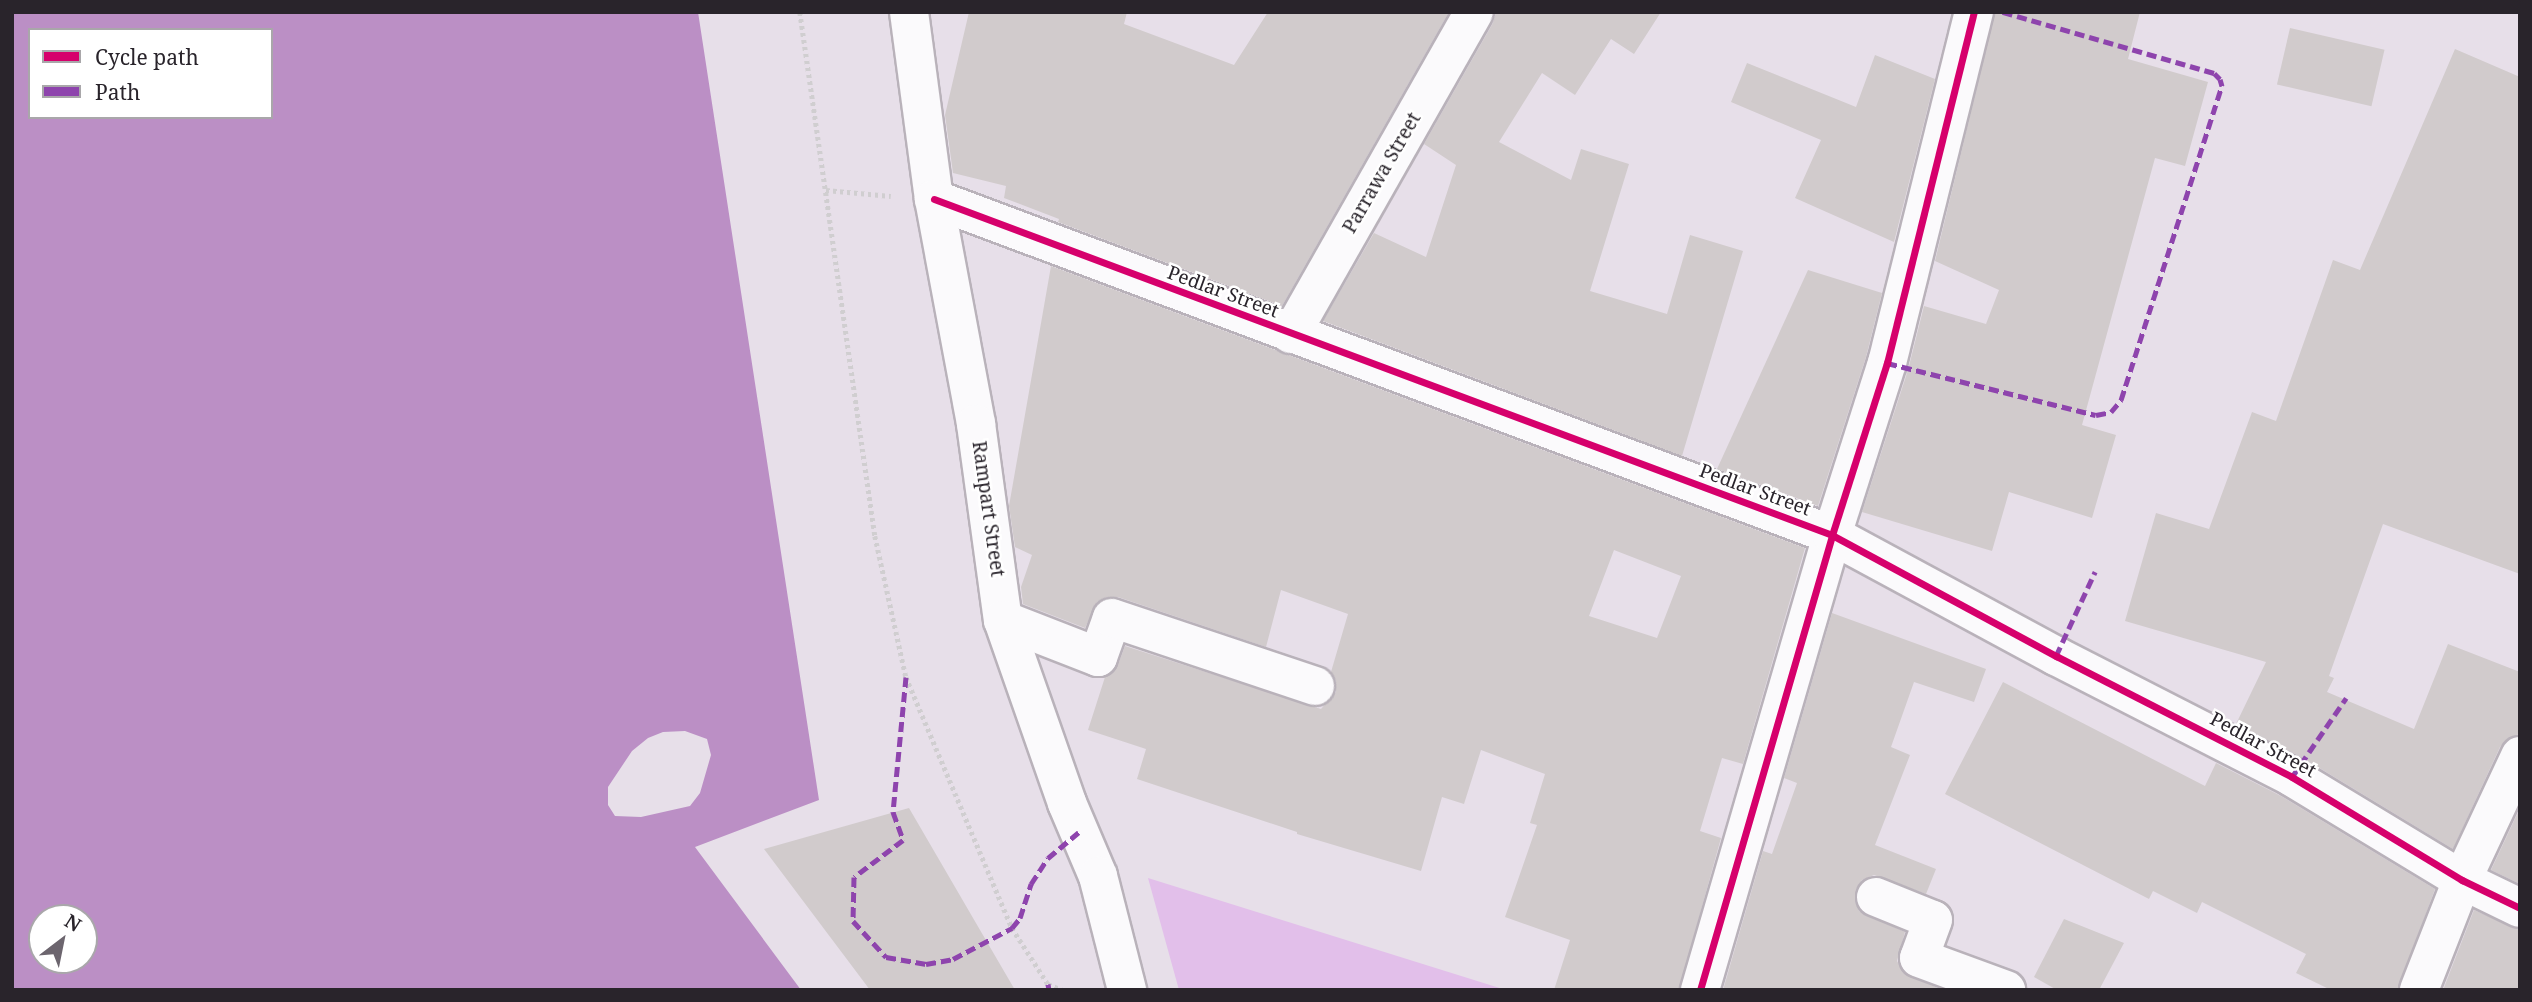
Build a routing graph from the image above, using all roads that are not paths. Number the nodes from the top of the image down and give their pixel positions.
1 (909, 12) edge
2 (1974, 12) edge
3 (1463, 16) edge
4 (934, 199) junction
5 (1291, 334) junction
6 (1832, 535) junction
7 (1003, 620) junction
8 (1315, 685) dead end
9 (2520, 757) edge
10 (2462, 880) junction
11 (1876, 897) dead end
12 (2520, 908) edge
13 (1127, 990) edge
14 (1700, 990) edge
15 (2006, 990) edge
16 (2418, 990) edge

1 - 4 street, Rampart Street
2 - 6 street
3 - 5 street, Parrawa Street
4 - 5 street, Pedlar Street
4 - 7 street, Rampart Street
5 - 6 street, Pedlar Street
6 - 10 street, Pedlar Street
6 - 14 street
7 - 8 street
7 - 13 street, Rampart Street
9 - 10 street
10 - 12 street, Pedlar Street
10 - 16 street
11 - 15 street

